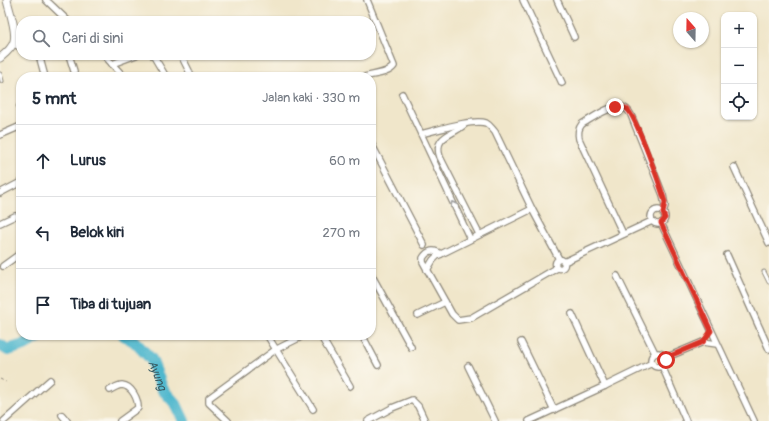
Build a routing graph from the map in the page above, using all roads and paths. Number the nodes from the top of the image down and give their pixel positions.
1 (6, 0) edge
2 (46, 0) edge
3 (366, 0) edge
4 (522, 0) edge
5 (557, 0) edge
6 (63, 16) edge
7 (373, 16) edge
8 (376, 24) edge
9 (574, 37) dead end
10 (13, 44) junction
11 (16, 45) edge
12 (0, 58) edge
13 (41, 60) edge
14 (71, 60) edge
15 (108, 60) edge
16 (123, 60) edge
17 (156, 60) edge
18 (184, 60) edge
19 (112, 64) junction
20 (74, 71) dead end
21 (44, 72) edge
22 (119, 72) edge
23 (163, 72) edge
24 (190, 72) edge
25 (0, 74) edge
26 (376, 74) edge
27 (2, 80) dead end
28 (562, 83) dead end
29 (402, 94) dead end
30 (465, 124) junction
31 (450, 126) junction
32 (16, 128) edge
33 (421, 134) junction
34 (452, 134) junction
35 (0, 135) edge
36 (376, 153) edge
37 (440, 157) junction
38 (433, 161) junction
39 (734, 167) dead end
40 (16, 185) edge
41 (0, 193) edge
42 (532, 210) junction
43 (663, 213) junction
44 (15, 216) dead end
45 (652, 221) junction
46 (0, 223) edge
47 (661, 223) junction
48 (479, 234) junction
49 (623, 234) junction
50 (470, 239) junction
51 (769, 243) edge
52 (424, 245) dead end
53 (441, 254) junction
54 (727, 255) dead end
55 (16, 257) edge
56 (561, 261) junction
57 (3, 266) dead end
58 (427, 270) junction
59 (764, 272) dead end
60 (617, 276) dead end
61 (769, 282) edge
62 (376, 283) edge
63 (445, 302) junction
64 (572, 314) dead end
65 (418, 315) dead end
66 (711, 331) junction
67 (270, 340) edge
68 (295, 340) edge
69 (323, 340) edge
70 (365, 340) edge
71 (521, 342) dead end
72 (703, 342) junction
73 (717, 344) junction
74 (411, 347) dead end
75 (769, 348) edge
76 (275, 350) junction
77 (656, 353) junction
78 (665, 358) junction
79 (652, 363) junction
80 (378, 365) dead end
81 (468, 366) dead end
82 (662, 366) junction
83 (0, 379) edge
84 (50, 380) dead end
85 (6, 382) dead end
86 (350, 386) dead end
87 (606, 386) junction
88 (110, 390) dead end
89 (313, 409) dead end
90 (554, 410) junction
91 (62, 415) dead end
92 (4, 421) edge
93 (67, 421) edge
94 (120, 421) edge
95 (227, 421) edge
96 (368, 421) edge
97 (425, 421) edge
98 (494, 421) edge
99 (529, 421) edge
100 (686, 421) edge
101 (754, 421) edge

1 - 10 street
2 - 6 street
3 - 7 street
4 - 28 street
5 - 9 street
8 - 26 street
10 - 11 street
10 - 12 street
13 - 21 street
14 - 20 street
15 - 19 street
16 - 19 street
17 - 23 street
18 - 24 street
19 - 22 street
25 - 27 lane
29 - 33 street
30 - 31 street
30 - 34 street
30 - 42 street
31 - 33 street
31 - 34 street
32 - 35 street
33 - 38 street
34 - 37 street
36 - 52 street
37 - 38 street
37 - 48 street
50 -> 38 street
39 - 51 street
40 - 41 street
42 - 48 street
42 - 56 street
43 - 45 street
43 - 47 street
43 - 49 street
44 - 46 street
45 - 47 street
45 - 49 street
47 - 66 street
48 - 50 street
49 - 56 street
50 - 53 street
53 - 58 street
53 - 58 street
54 - 75 street
55 - 57 street
56 - 63 street
58 - 63 street
59 - 61 lane
60 - 77 street
62 - 74 street
63 - 65 street
64 - 87 street
66 - 72 street
66 - 73 street
67 - 76 street
68 - 76 street
69 - 86 street
70 - 80 street
71 - 90 street
72 - 73 street
72 - 78 street
73 - 101 street
76 - 89 street
76 - 95 street
77 - 78 street
77 - 79 street
78 - 82 street
79 - 82 street
79 - 87 street
81 - 98 street
82 - 100 street
83 - 85 path
84 - 92 street
87 - 90 street
88 - 94 street
90 - 99 street
91 - 93 street
96 - 97 street

